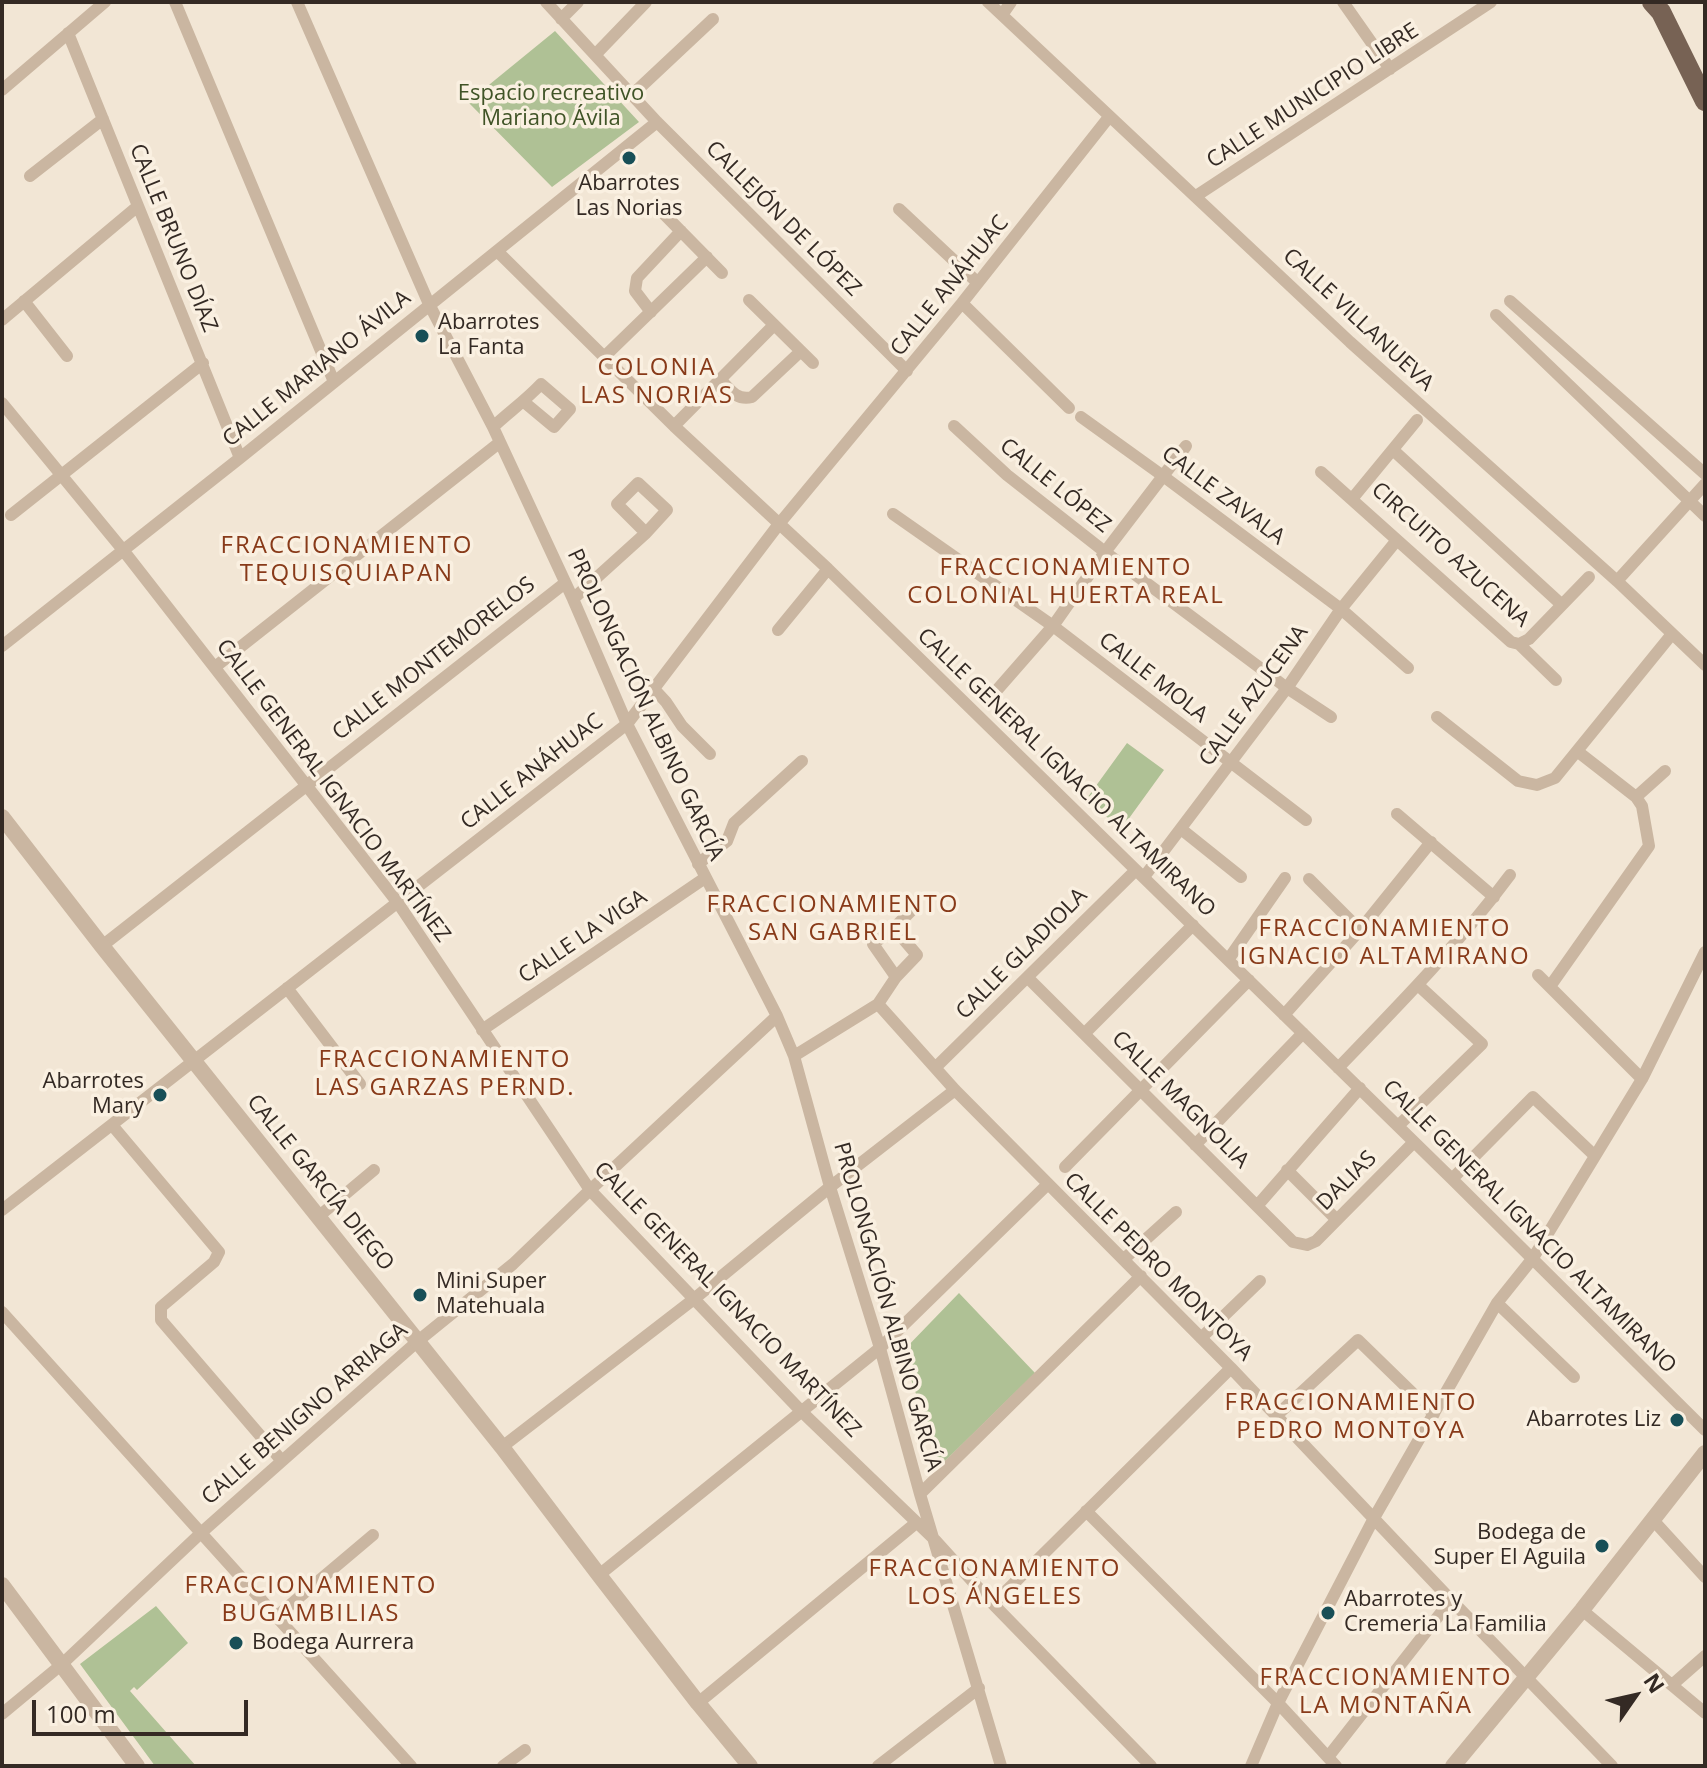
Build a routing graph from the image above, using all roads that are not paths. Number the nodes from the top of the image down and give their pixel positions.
1 (105, 2) edge
2 (175, 2) edge
3 (297, 2) edge
4 (546, 2) edge
5 (578, 2) edge
6 (646, 2) edge
7 (988, 2) edge
8 (1011, 2) edge
9 (1343, 2) edge
10 (1491, 2) edge
11 (1652, 2) edge
12 (1002, 15) junction
13 (561, 19) junction
14 (713, 19) dead end
15 (68, 33) junction
16 (595, 55) junction
17 (1390, 69) junction
18 (2, 90) edge
19 (632, 95) junction
20 (1705, 101) edge
21 (1109, 117) junction
22 (103, 119) junction
23 (657, 122) junction
24 (30, 176) dead end
25 (1196, 196) junction
26 (138, 206) junction
27 (899, 209) dead end
28 (662, 212) dead end
29 (681, 231) junction
30 (497, 251) junction
31 (707, 257) junction
32 (722, 273) dead end
33 (978, 283) junction
34 (749, 300) dead end
35 (24, 301) junction
36 (1510, 301) dead end
37 (962, 303) junction
38 (429, 304) junction
39 (651, 312) junction
40 (1496, 315) dead end
41 (2, 320) edge
42 (774, 325) junction
43 (801, 351) junction
44 (67, 356) dead end
45 (604, 357) junction
46 (203, 363) junction
47 (813, 363) dead end
48 (907, 371) junction
49 (720, 379) junction
50 (1597, 380) junction
51 (334, 382) junction
52 (1581, 398) junction
53 (524, 402) dead end
54 (2, 403) edge
55 (1069, 408) dead end
56 (1081, 417) dead end
57 (1417, 420) dead end
58 (674, 426) junction
59 (954, 426) dead end
60 (493, 427) junction
61 (499, 443) junction
62 (1186, 446) dead end
63 (1393, 450) junction
64 (240, 458) junction
65 (1321, 472) dead end
66 (1705, 474) edge
67 (62, 475) junction
68 (1163, 476) junction
69 (1705, 484) edge
70 (1352, 499) junction
71 (1689, 502) junction
72 (893, 514) dead end
73 (11, 515) dead end
74 (1705, 516) edge
75 (779, 524) junction
76 (646, 533) dead end
77 (1397, 540) junction
78 (123, 550) junction
79 (1105, 552) junction
80 (828, 569) junction
81 (1589, 577) dead end
82 (1617, 581) junction
83 (565, 583) junction
84 (573, 599) junction
85 (1562, 605) junction
86 (1341, 609) junction
87 (1053, 626) junction
88 (778, 630) dead end
89 (1672, 634) junction
90 (3, 642) edge
91 (1519, 644) junction
92 (1705, 665) edge
93 (215, 667) junction
94 (1408, 668) dead end
95 (1556, 680) dead end
96 (1287, 688) junction
97 (654, 689) junction
98 (990, 698) dead end
99 (1331, 717) dead end
100 (1437, 717) dead end
101 (627, 724) junction
102 (1577, 751) junction
103 (710, 754) dead end
104 (802, 761) dead end
105 (1231, 763) junction
106 (1665, 771) dead end
107 (306, 785) junction
108 (1636, 797) junction
109 (1397, 814) dead end
110 (2, 817) edge
111 (1306, 820) dead end
112 (1181, 829) junction
113 (1431, 842) junction
114 (698, 864) junction
115 (1140, 873) junction
116 (1510, 875) dead end
117 (1241, 877) dead end
118 (705, 878) junction
119 (1285, 878) dead end
120 (1309, 879) dead end
121 (1494, 897) junction
122 (398, 903) junction
123 (913, 909) dead end
124 (1193, 925) junction
125 (894, 928) junction
126 (1360, 930) junction
127 (102, 946) junction
128 (1705, 952) edge
129 (1228, 960) junction
130 (1538, 975) dead end
131 (896, 977) junction
132 (1028, 978) junction
133 (1249, 980) junction
134 (1418, 985) junction
135 (1551, 985) junction
136 (287, 988) junction
137 (878, 1004) junction
138 (1284, 1015) junction
139 (777, 1016) junction
140 (482, 1030) junction
141 (1085, 1033) junction
142 (1303, 1033) junction
143 (794, 1056) junction
144 (194, 1062) junction
145 (936, 1067) junction
146 (1338, 1068) junction
147 (1642, 1079) junction
148 (360, 1084) dead end
149 (1360, 1088) junction
150 (955, 1090) junction
151 (1140, 1090) junction
152 (112, 1125) junction
153 (1398, 1126) junction
154 (1414, 1142) junction
155 (1195, 1145) junction
156 (1595, 1156) junction
157 (1065, 1167) dead end
158 (374, 1170) dead end
159 (1287, 1170) junction
160 (1452, 1179) junction
161 (1048, 1184) junction
162 (830, 1187) junction
163 (590, 1190) junction
164 (2, 1192) edge
165 (7, 1206) edge
166 (1257, 1206) junction
167 (1176, 1212) dead end
168 (318, 1217) junction
169 (1337, 1220) junction
170 (1307, 1245) joint
171 (1533, 1258) junction
172 (1124, 1259) junction
173 (1141, 1276) junction
174 (1260, 1281) dead end
175 (694, 1299) junction
176 (1497, 1303) junction
177 (2, 1312) edge
178 (1201, 1338) junction
179 (418, 1341) junction
180 (880, 1348) junction
181 (1231, 1368) junction
182 (1574, 1377) dead end
183 (802, 1412) junction
184 (1434, 1414) junction
185 (1276, 1416) junction
186 (1705, 1430) edge
187 (502, 1447) junction
188 (1705, 1453) edge
189 (282, 1461) junction
190 (920, 1494) junction
191 (1086, 1511) junction
192 (1374, 1518) junction
193 (1653, 1520) junction
194 (916, 1523) junction
195 (202, 1532) junction
196 (373, 1535) dead end
197 (935, 1540) junction
198 (599, 1575) junction
199 (1705, 1577) edge
200 (2, 1585) edge
201 (1451, 1600) junction
202 (993, 1604) junction
203 (1582, 1610) junction
204 (277, 1616) junction
205 (1705, 1656) edge
206 (61, 1665) junction
207 (1527, 1678) junction
208 (1672, 1685) junction
209 (979, 1688) junction
210 (698, 1703) junction
211 (1278, 1703) junction
212 (1705, 1713) edge
213 (2, 1714) edge
214 (525, 1750) dead end
215 (1332, 1762) edge
216 (137, 1766) edge
217 (411, 1766) edge
218 (503, 1766) edge
219 (750, 1766) edge
220 (878, 1766) edge
221 (1001, 1766) edge
222 (1151, 1766) edge
223 (1251, 1766) edge
224 (1453, 1766) edge
225 (1612, 1766) edge

1 - 15 street
2 - 51 street
3 - 38 street, PROLONGACIÓN ALBINO GARCÍA
4 - 13 street, CALLEJÓN DE LÓPEZ
5 - 13 street
6 - 16 street
7 - 12 street, CALLE VILLANUEVA
8 - 12 street
9 - 17 street
10 - 17 street, CALLE MUNICIPIO LIBRE
11 - 20 main road
12 - 21 street, CALLE VILLANUEVA
13 - 16 street, CALLEJÓN DE LÓPEZ
14 - 19 street
15 - 18 street
15 - 22 street, CALLE BRUNO DÍAZ
16 - 19 street, CALLEJÓN DE LÓPEZ
17 - 25 street, CALLE MUNICIPIO LIBRE
19 - 23 street, CALLEJÓN DE LÓPEZ
21 - 25 street, CALLE VILLANUEVA
21 - 33 street, CALLE ANÁHUAC
22 - 24 street
22 - 26 street, CALLE BRUNO DÍAZ
23 - 30 street, CALLE MARIANO ÁVILA
23 - 48 street, CALLEJÓN DE LÓPEZ
25 - 82 street, CALLE VILLANUEVA
26 - 35 street
26 - 46 street, CALLE BRUNO DÍAZ
27 - 33 street
28 - 29 street
29 - 31 street
29 - 39 street
30 - 38 street, CALLE MARIANO ÁVILA
30 - 45 street, CALLE GENERAL IGNACIO ALTAMIRANO
31 - 32 street
31 - 39 street
33 - 37 street, CALLE ANÁHUAC
34 - 42 street
35 - 41 street
35 - 44 street
36 - 50 street
37 - 48 street, CALLE ANÁHUAC
37 - 55 street
38 - 51 street, CALLE MARIANO ÁVILA
38 - 60 street, PROLONGACIÓN ALBINO GARCÍA
39 - 45 street
40 - 52 street
42 - 43 street
42 - 49 street
43 - 47 street
43 - 49 street
45 - 58 street, CALLE GENERAL IGNACIO ALTAMIRANO
46 - 64 street, CALLE BRUNO DÍAZ
46 - 67 street
48 - 75 street, CALLE ANÁHUAC
49 - 58 street
50 - 52 street
50 - 66 street
51 - 64 street, CALLE MARIANO ÁVILA
52 - 71 street
53 - 60 street
54 - 67 street, CALLE GENERAL IGNACIO MARTÍNEZ
56 - 68 street, CALLE ZAVALA
57 - 63 street, CIRCUITO AZUCENA
58 - 75 street, CALLE GENERAL IGNACIO ALTAMIRANO
59 - 79 street, CALLE LÓPEZ
60 - 61 street, PROLONGACIÓN ALBINO GARCÍA
61 - 83 street, PROLONGACIÓN ALBINO GARCÍA
61 - 93 street
62 - 68 street
63 - 70 street, CIRCUITO AZUCENA
63 - 85 street, CIRCUITO AZUCENA
64 - 78 street, CALLE MARIANO ÁVILA
65 - 70 street
67 - 73 street
67 - 78 street, CALLE GENERAL IGNACIO MARTÍNEZ
68 - 79 street
68 - 86 street, CALLE ZAVALA
69 - 71 street
70 - 77 street, CIRCUITO AZUCENA
71 - 74 street
71 - 82 street
72 - 87 street, CALLE MOLA
75 - 80 street, CALLE GENERAL IGNACIO ALTAMIRANO
75 - 97 street, CALLE ANÁHUAC
76 - 84 street
77 - 86 street, CALLE AZUCENA
77 - 91 street, CIRCUITO AZUCENA
78 - 90 street, CALLE MARIANO ÁVILA
78 - 93 street, CALLE GENERAL IGNACIO MARTÍNEZ
79 - 87 street
79 - 96 street, CALLE LÓPEZ
80 - 88 street
80 - 115 street, CALLE GENERAL IGNACIO ALTAMIRANO
81 - 85 street, CIRCUITO AZUCENA
82 - 89 street, CALLE VILLANUEVA
83 - 84 street, PROLONGACIÓN ALBINO GARCÍA
83 - 107 street, CALLE MONTEMORELOS
84 - 101 street, PROLONGACIÓN ALBINO GARCÍA
85 - 91 street, CIRCUITO AZUCENA
86 - 94 street, CALLE ZAVALA
86 - 96 street, CALLE AZUCENA
87 - 98 street
87 - 105 street, CALLE MOLA
89 - 92 street, CALLE VILLANUEVA
89 - 102 street
91 - 95 street
93 - 107 street, CALLE GENERAL IGNACIO MARTÍNEZ
96 - 99 street, CALLE LÓPEZ
96 - 105 street, CALLE AZUCENA
97 - 101 street, CALLE ANÁHUAC
97 - 103 street
100 - 102 street
101 - 114 street, PROLONGACIÓN ALBINO GARCÍA
101 - 122 street, CALLE ANÁHUAC
102 - 108 street
104 - 114 street
105 - 111 street, CALLE MOLA
105 - 112 street, CALLE AZUCENA
106 - 108 street
107 - 122 street, CALLE GENERAL IGNACIO MARTÍNEZ
107 - 127 street, CALLE MONTEMORELOS
108 - 135 street
109 - 113 street
110 - 127 street, CALLE GARCÍA DIEGO
112 - 115 street, CALLE AZUCENA
112 - 117 street
113 - 121 street
113 - 126 street
114 - 118 street, PROLONGACIÓN ALBINO GARCÍA
115 - 124 street, CALLE GENERAL IGNACIO ALTAMIRANO
115 - 132 street, CALLE GLADIOLA
116 - 121 street
118 - 139 street, PROLONGACIÓN ALBINO GARCÍA
118 - 140 street, CALLE LA VIGA
119 - 129 street
120 - 126 street
121 - 134 street
122 - 136 street, CALLE ANÁHUAC
122 - 140 street, CALLE GENERAL IGNACIO MARTÍNEZ
123 - 125 street
124 - 129 street, CALLE GENERAL IGNACIO ALTAMIRANO
124 - 141 street
125 - 131 street
125 - 131 street
126 - 138 street
127 - 144 street, CALLE GARCÍA DIEGO
128 - 147 street
129 - 133 street, CALLE GENERAL IGNACIO ALTAMIRANO
130 - 135 street
131 - 137 street
132 - 141 street, CALLE MAGNOLIA
132 - 145 street, CALLE GLADIOLA
133 - 138 street, CALLE GENERAL IGNACIO ALTAMIRANO
133 - 151 street
134 - 146 street
134 - 153 street
135 - 147 street
136 - 144 street, CALLE ANÁHUAC
136 - 148 street
137 - 143 street
137 - 145 street, CALLE PEDRO MONTOYA
138 - 142 street, CALLE GENERAL IGNACIO ALTAMIRANO
139 - 143 street, PROLONGACIÓN ALBINO GARCÍA
139 - 163 street, CALLE BENIGNO ARRIAGA
140 - 163 street, CALLE GENERAL IGNACIO MARTÍNEZ
141 - 151 street, CALLE MAGNOLIA
142 - 146 street, CALLE GENERAL IGNACIO ALTAMIRANO
142 - 155 street
143 - 162 street, PROLONGACIÓN ALBINO GARCÍA
144 - 152 street, CALLE ANÁHUAC
144 - 168 street, CALLE GARCÍA DIEGO
145 - 150 street, CALLE PEDRO MONTOYA
146 - 149 street, CALLE GENERAL IGNACIO ALTAMIRANO
147 - 156 street
149 - 153 street, CALLE GENERAL IGNACIO ALTAMIRANO
149 - 159 street
150 - 161 street, CALLE PEDRO MONTOYA
150 - 162 street
151 - 155 street, CALLE MAGNOLIA
151 - 157 street
152 - 165 street, CALLE ANÁHUAC
152 - 189 street
153 - 154 street, CALLE GENERAL IGNACIO ALTAMIRANO
154 - 160 street, CALLE GENERAL IGNACIO ALTAMIRANO
154 - 169 street, DALIAS
155 - 166 street, CALLE MAGNOLIA
156 - 160 street
156 - 171 street
158 - 168 street
159 - 166 street
159 - 169 street
160 - 171 street, CALLE GENERAL IGNACIO ALTAMIRANO
161 - 172 street, CALLE PEDRO MONTOYA
161 - 180 street
162 - 175 street
162 - 180 street, PROLONGACIÓN ALBINO GARCÍA
163 - 175 street, CALLE GENERAL IGNACIO MARTÍNEZ
163 - 179 street, CALLE BENIGNO ARRIAGA
164 - 165 street
166 - 170 street, CALLE MAGNOLIA
167 - 172 street
168 - 179 street, CALLE GARCÍA DIEGO
169 - 170 street, DALIAS
171 - 176 street
171 - 186 street, CALLE GENERAL IGNACIO ALTAMIRANO
172 - 173 street, CALLE PEDRO MONTOYA
173 - 178 street, CALLE PEDRO MONTOYA
173 - 190 street
174 - 178 street
175 - 183 street, CALLE GENERAL IGNACIO MARTÍNEZ
175 - 187 street
176 - 182 street
176 - 184 street
177 - 195 street
178 - 181 street, CALLE PEDRO MONTOYA
179 - 187 street, CALLE GARCÍA DIEGO
179 - 189 street, CALLE BENIGNO ARRIAGA
180 - 183 street
180 - 190 street, PROLONGACIÓN ALBINO GARCÍA
181 - 185 street, CALLE PEDRO MONTOYA
181 - 191 street
183 - 194 street, CALLE GENERAL IGNACIO MARTÍNEZ
183 - 198 street
184 - 185 street
184 - 192 street
185 - 192 street, CALLE PEDRO MONTOYA
187 - 198 street, CALLE GARCÍA DIEGO
188 - 193 street
189 - 195 street, CALLE BENIGNO ARRIAGA
190 - 197 street, PROLONGACIÓN ALBINO GARCÍA
191 - 202 street
191 - 211 street
192 - 201 street, CALLE PEDRO MONTOYA
192 - 211 street
193 - 199 street
193 - 203 street
194 - 197 street, CALLE GENERAL IGNACIO MARTÍNEZ
194 - 210 street
195 - 204 street
195 - 206 street, CALLE BENIGNO ARRIAGA
196 - 204 street
197 - 202 street, CALLE GENERAL IGNACIO MARTÍNEZ
197 - 209 street, PROLONGACIÓN ALBINO GARCÍA
198 - 210 street, CALLE GARCÍA DIEGO
200 - 206 street
201 - 207 street, CALLE PEDRO MONTOYA
201 - 215 street
202 - 222 street, CALLE GENERAL IGNACIO MARTÍNEZ
203 - 207 street
203 - 208 street
204 - 217 street
205 - 208 street
206 - 213 street, CALLE BENIGNO ARRIAGA
206 - 216 street
207 - 224 street
207 - 225 street, CALLE PEDRO MONTOYA
208 - 212 street
209 - 220 street
209 - 221 street, PROLONGACIÓN ALBINO GARCÍA
210 - 219 street, CALLE GARCÍA DIEGO
211 - 215 street
211 - 223 street
214 - 218 street

